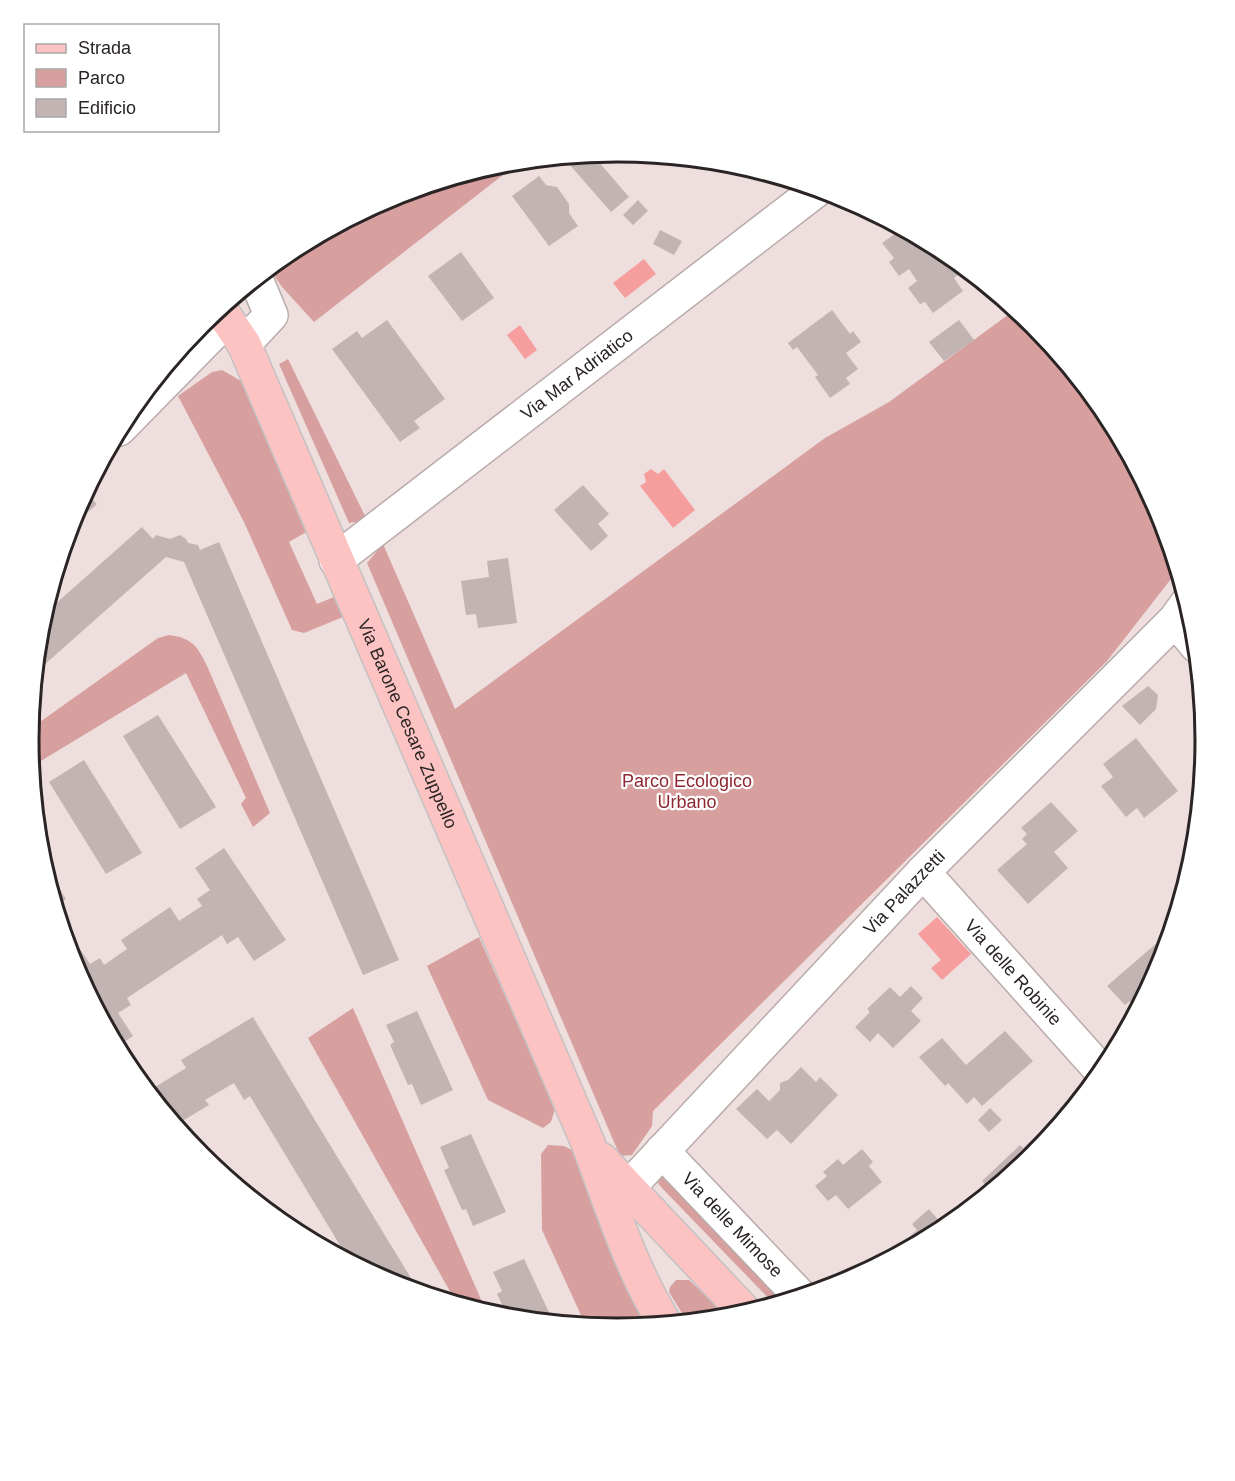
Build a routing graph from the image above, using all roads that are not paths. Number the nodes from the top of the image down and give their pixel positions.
1 (810, 195) edge
2 (259, 287) edge
3 (230, 324) edge
4 (151, 399) edge
5 (336, 560) junction
6 (1181, 611) edge
7 (923, 872) junction
8 (1096, 1066) edge
9 (588, 1143) junction
10 (662, 1151) junction
11 (627, 1189) junction
12 (795, 1291) edge
13 (739, 1306) edge
14 (661, 1317) edge

1 - 5 street, Via Mar Adriatico
2 - 3 street
3 - 4 street
3 - 5 main road, Via Barone Cesare Zuppello
5 - 9 main road, Via Barone Cesare Zuppello
6 - 7 street, Via Palazzetti
7 - 8 street, Via delle Robinie
7 - 10 street, Via Palazzetti
9 - 11 main road, Via Barone Cesare Zuppello
9 - 14 main road, Via Barone Cesare Zuppello
10 - 11 street, Via Palazzetti
10 - 12 street, Via delle Mimose
11 - 13 main road, Via Barone Cesare Zuppello

